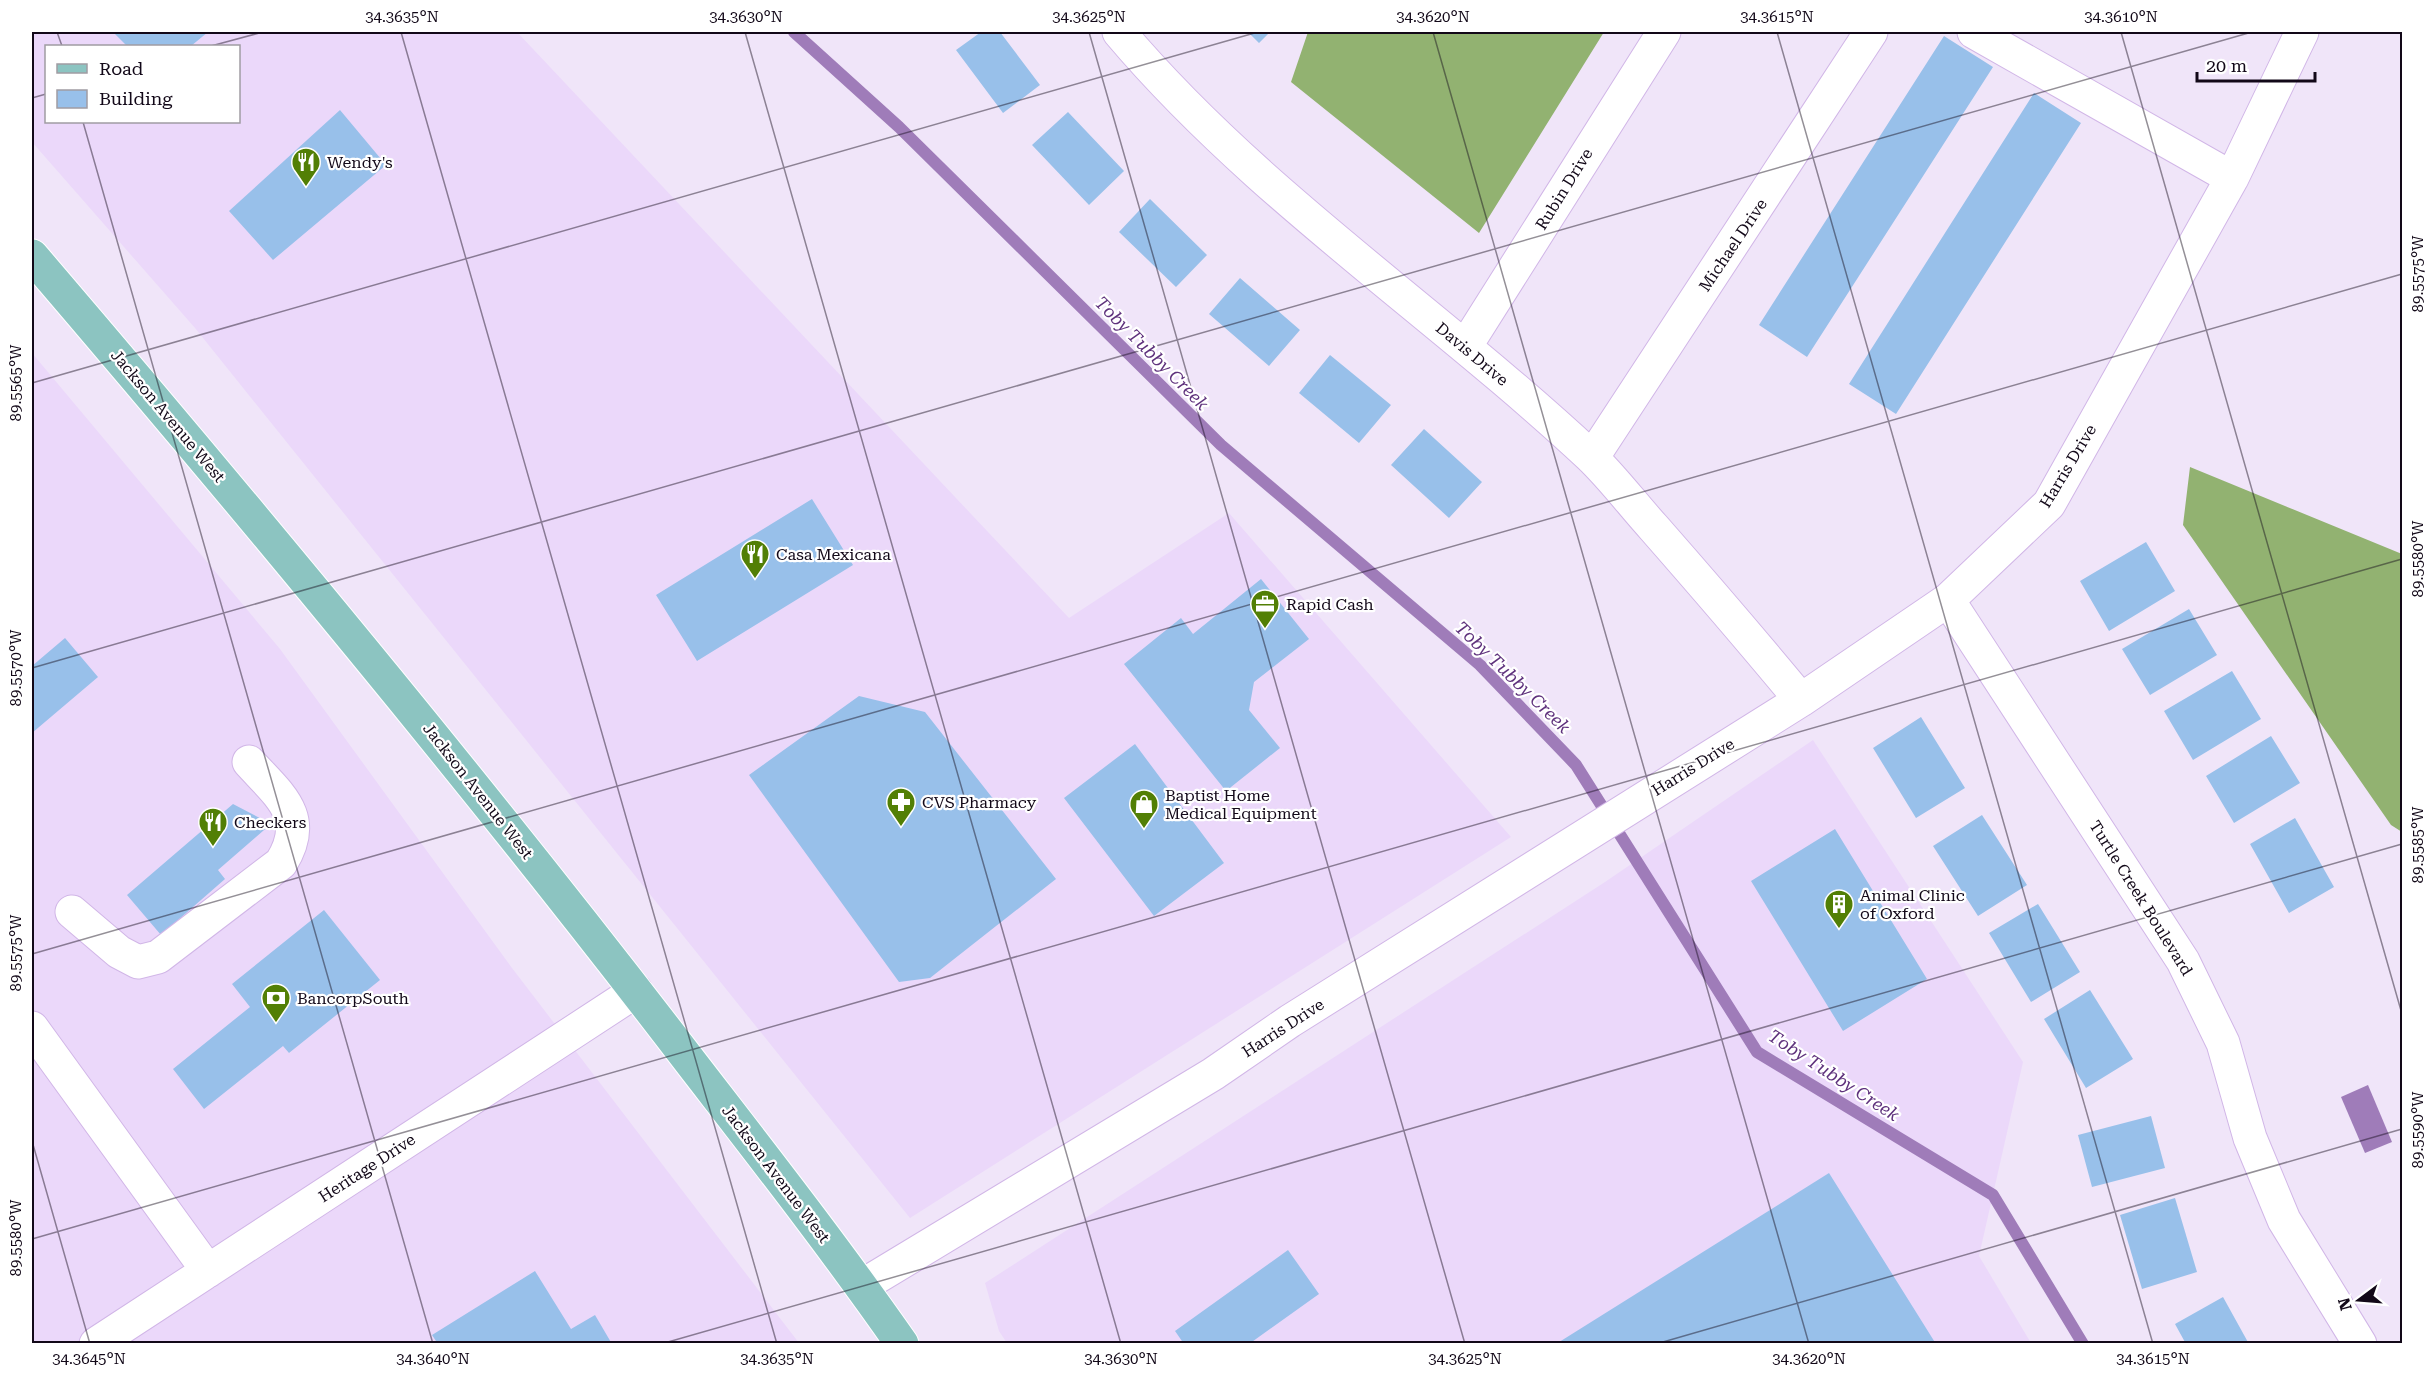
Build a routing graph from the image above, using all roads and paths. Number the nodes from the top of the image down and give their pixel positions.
1 (1119, 32) edge
2 (1664, 32) edge
3 (1871, 32) edge
4 (1974, 32) edge
5 (2302, 32) edge
6 (2232, 178) junction
7 (32, 256) edge
8 (1465, 347) junction
9 (1592, 458) junction
10 (1948, 600) junction
11 (1801, 700) junction
12 (249, 762) dead end
13 (72, 912) dead end
14 (636, 991) junction
15 (32, 1028) edge
16 (208, 1271) junction
17 (862, 1286) junction
18 (96, 1344) edge
19 (902, 1344) edge
20 (2360, 1344) edge

1 - 8 street, Davis Drive
2 - 8 street, Rubin Drive
3 - 9 street, Michael Drive
4 - 6 street
5 - 6 street, Harris Drive
6 - 10 street, Harris Drive
7 - 14 main road, Jackson Avenue West
8 - 9 street, Davis Drive
9 - 11 street, Davis Drive
10 - 11 street, Harris Drive
10 - 20 street, Turtle Creek Boulevard
11 - 17 street, Harris Drive
12 - 13 street
14 - 16 street, Heritage Drive
14 - 17 main road, Jackson Avenue West
15 - 16 street
16 - 18 street, Heritage Drive
17 - 19 main road, Jackson Avenue West

